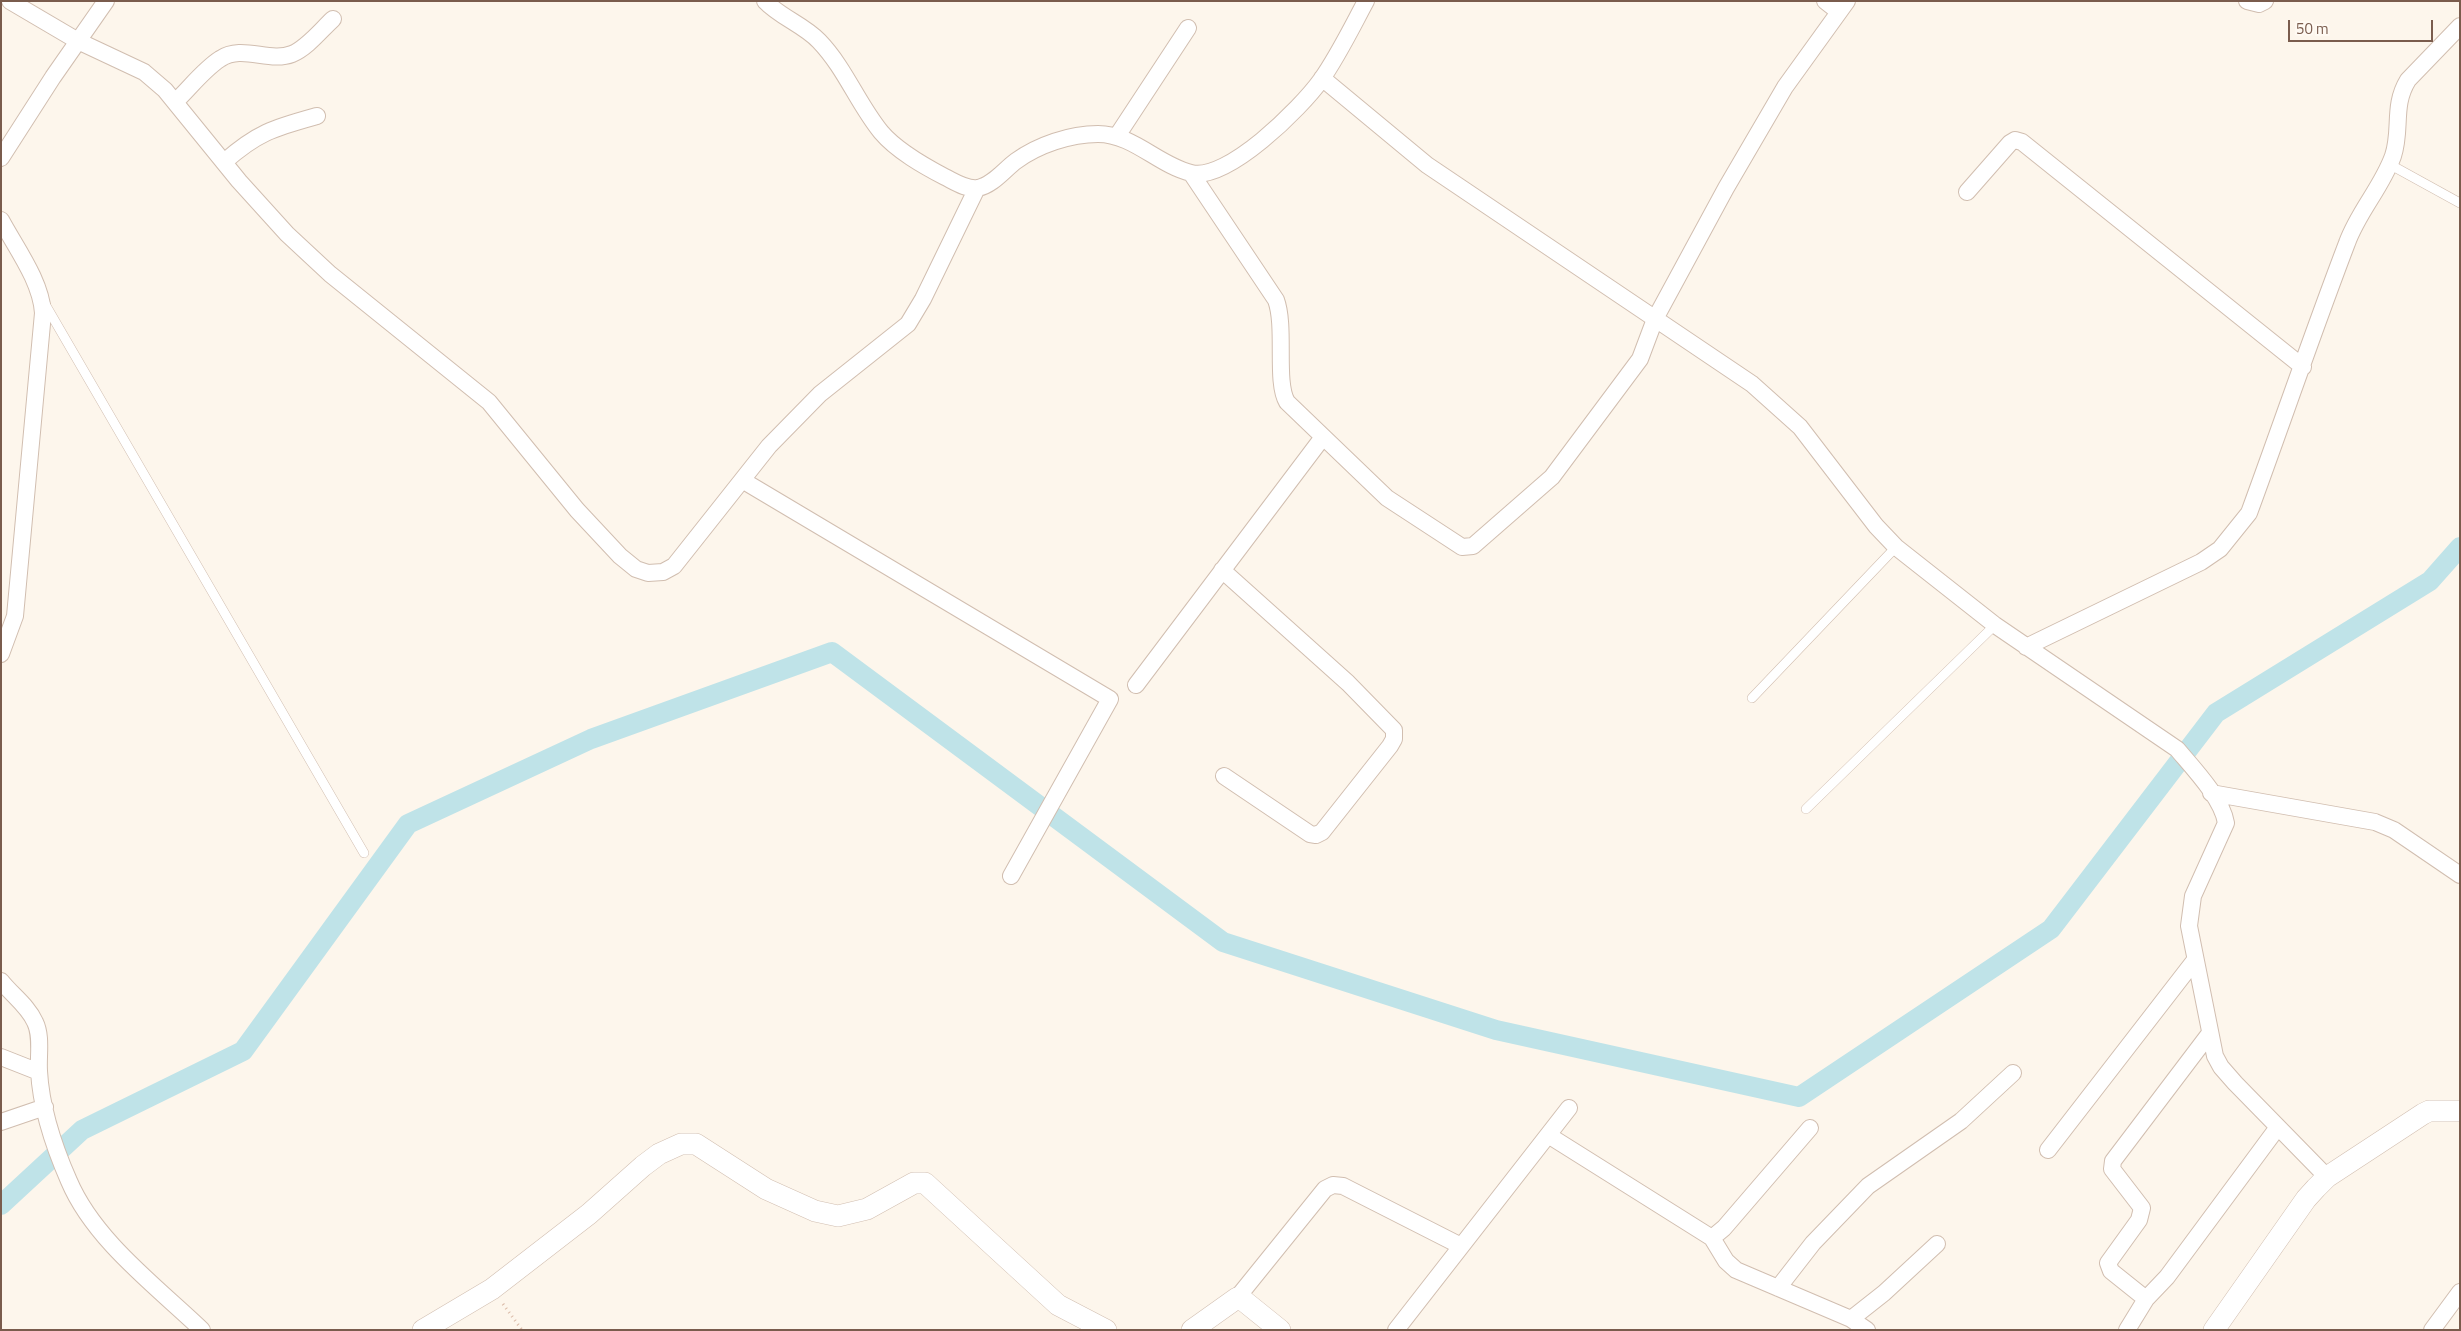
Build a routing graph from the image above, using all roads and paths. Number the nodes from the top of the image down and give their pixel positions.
1 (10, 1) edge
2 (106, 1) edge
3 (766, 1) edge
4 (1366, 1) edge
5 (1825, 1) edge
6 (2247, 1) edge
7 (2265, 1) edge
8 (1843, 7) edge
9 (333, 19) dead end
10 (2460, 26) edge
11 (1188, 28) dead end
12 (78, 41) junction
13 (1322, 78) junction
14 (175, 102) junction
15 (317, 116) dead end
16 (1117, 136) junction
17 (1, 158) edge
18 (224, 162) junction
19 (2389, 164) junction
20 (1191, 173) junction
21 (977, 188) junction
22 (1967, 192) dead end
23 (2460, 203) edge
24 (1, 220) edge
25 (42, 299) junction
26 (1655, 319) junction
27 (2302, 367) junction
28 (1323, 437) junction
29 (742, 480) junction
30 (1896, 547) junction
31 (1222, 570) junction
32 (1995, 625) junction
33 (2026, 646) junction
34 (1, 654) edge
35 (1136, 685) dead end
36 (1752, 698) dead end
37 (1224, 776) dead end
38 (2211, 793) junction
39 (1806, 808) dead end
40 (364, 853) dead end
41 (2460, 875) edge
42 (1011, 876) dead end
43 (2195, 960) junction
44 (1, 982) edge
45 (2210, 1033) junction
46 (1, 1057) edge
47 (39, 1072) junction
48 (2013, 1072) dead end
49 (45, 1107) junction
50 (1569, 1108) dead end
51 (2460, 1111) edge
52 (1, 1122) edge
53 (2278, 1127) junction
54 (1810, 1128) dead end
55 (1548, 1135) junction
56 (2048, 1150) dead end
57 (2327, 1177) junction
58 (1712, 1238) junction
59 (1937, 1244) dead end
60 (1461, 1246) junction
61 (1778, 1288) junction
62 (492, 1289) junction
63 (2460, 1292) edge
64 (1237, 1298) junction
65 (2146, 1299) junction
66 (1852, 1319) junction
67 (202, 1330) edge
68 (422, 1330) edge
69 (522, 1330) edge
70 (1106, 1330) edge
71 (1192, 1330) edge
72 (1280, 1330) edge
73 (1396, 1330) edge
74 (1867, 1330) edge
75 (2126, 1330) edge
76 (2214, 1330) edge
77 (2432, 1330) edge

1 - 12 street
2 - 12 street
3 - 21 street
4 - 13 street
5 - 8 street
6 - 7 street
8 - 26 street
9 - 14 street
10 - 19 street
11 - 16 street
12 - 14 street
12 - 17 street
13 - 20 street
13 - 26 street
14 - 18 street
15 - 18 street
16 - 20 street
16 - 21 street
18 - 29 street
19 - 23 lane
19 - 27 street
20 - 28 street
21 - 29 street
22 - 27 street
24 - 25 street
25 - 34 street
25 - 40 lane
26 - 28 street
26 - 30 street
27 - 33 street
28 - 31 street
29 - 42 street
30 - 32 street
30 - 36 lane
31 - 35 street
31 - 37 street
32 - 33 street
32 - 39 lane
33 - 38 street
38 - 41 street
38 - 43 street
43 - 45 street
43 - 56 street
44 - 47 street
45 - 53 street
45 - 65 street
46 - 47 street
47 - 49 street
48 - 61 street
49 - 52 street
49 - 67 street
50 - 55 street
51 - 57 street
53 - 57 street
53 - 65 street
54 - 58 street
55 - 58 street
55 - 60 street
57 - 76 street
58 - 61 street
59 - 66 street
60 - 64 street
60 - 73 street
61 - 66 street
62 - 68 street
62 - 69 path
62 - 70 street
63 - 77 street
64 - 71 street
64 - 72 street
65 - 75 street
66 - 74 street

